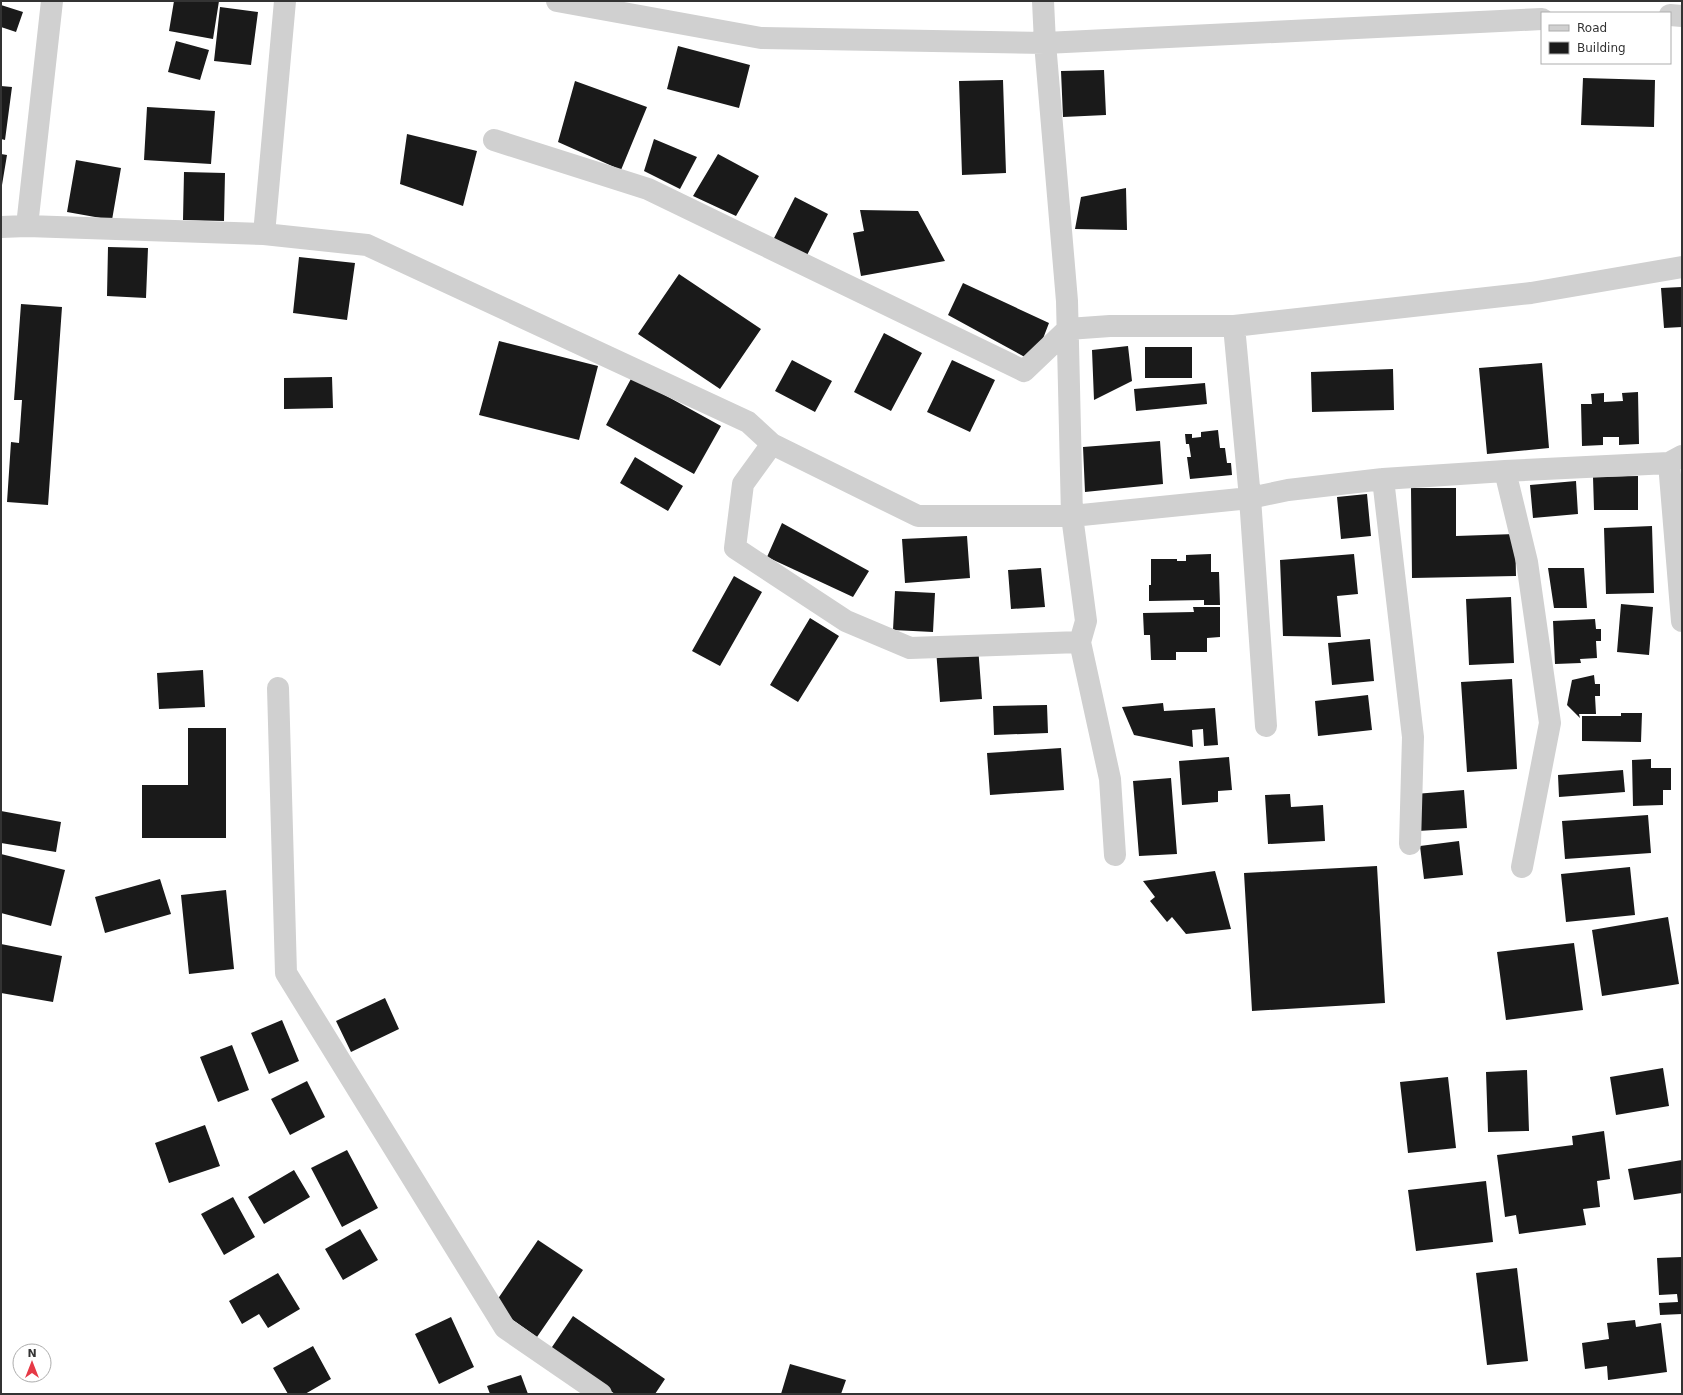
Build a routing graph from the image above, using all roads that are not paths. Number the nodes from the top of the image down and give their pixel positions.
1 (52, 1) edge
2 (285, 1) edge
3 (557, 1) edge
4 (1043, 1) edge
5 (1671, 15) edge
6 (1682, 16) edge
7 (1541, 19) edge
8 (1045, 43) junction
9 (494, 140) dead end
10 (27, 226) junction
11 (1, 227) edge
12 (264, 234) junction
13 (1682, 267) edge
14 (1234, 326) junction
15 (1068, 328) junction
16 (772, 444) junction
17 (1676, 459) edge
18 (1505, 471) junction
19 (1383, 479) junction
20 (1250, 498) junction
21 (1072, 516) junction
22 (1682, 621) edge
23 (1080, 642) junction
24 (278, 688) dead end
25 (1266, 726) dead end
26 (1410, 844) dead end
27 (1115, 855) dead end
28 (1522, 867) dead end
29 (601, 1394) edge

1 - 10 street
2 - 12 street
3 - 8 street
4 - 8 street
5 - 6 street
7 - 8 street
8 - 15 street
9 - 15 street
10 - 11 street
10 - 12 street
12 - 16 street
13 - 14 street
14 - 15 street
14 - 20 street
15 - 21 street
16 - 21 street
16 - 23 street
17 - 18 street
17 - 22 street
18 - 19 street
18 - 28 street
19 - 20 street
19 - 26 street
20 - 21 street
20 - 25 street
21 - 23 street
23 - 27 street
24 - 29 street

